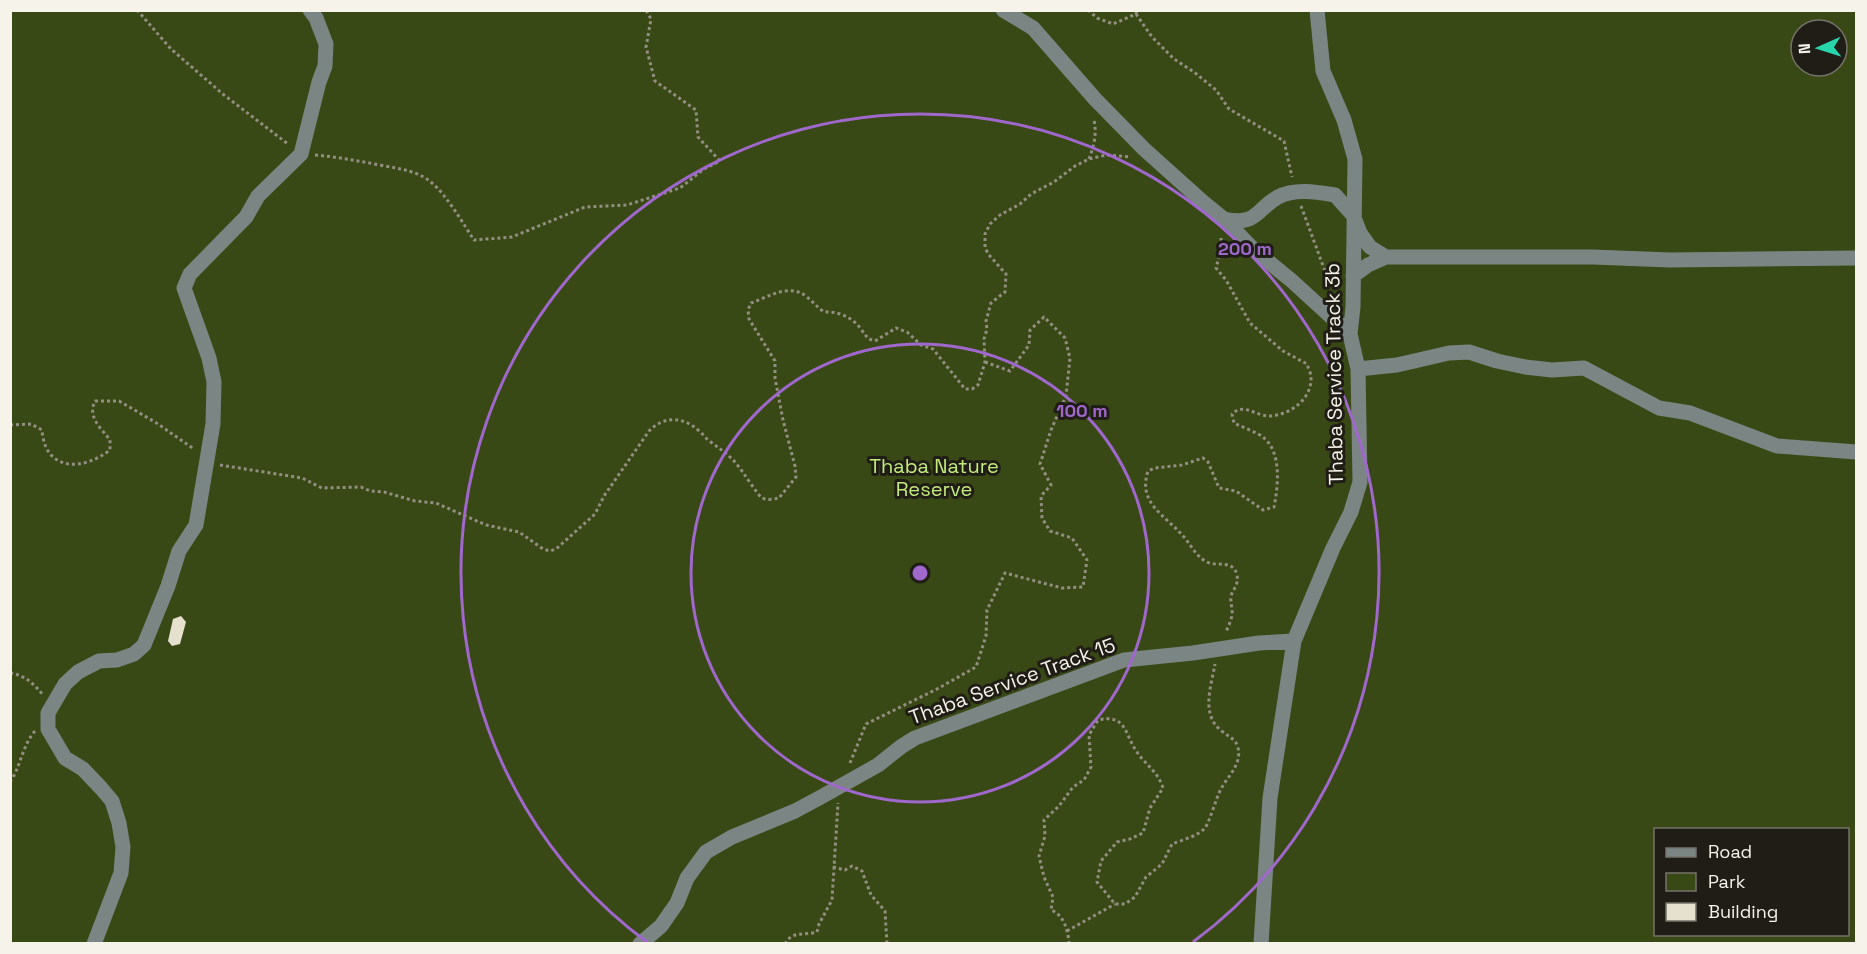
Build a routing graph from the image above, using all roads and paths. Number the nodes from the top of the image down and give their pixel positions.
1 (137, 10) edge
2 (310, 10) edge
3 (646, 10) edge
4 (1003, 10) edge
5 (1088, 10) edge
6 (1317, 10) edge
7 (1137, 12) edge
8 (1089, 92) junction
9 (301, 154) junction
10 (1153, 158) junction
11 (1089, 159) junction
12 (1295, 193) junction
13 (1353, 215) junction
14 (1224, 219) junction
15 (1386, 257) junction
16 (1857, 258) edge
17 (1353, 276) junction
18 (1353, 295) junction
19 (1350, 334) junction
20 (985, 362) junction
21 (1358, 369) junction
22 (10, 425) edge
23 (1857, 452) edge
24 (207, 458) junction
25 (1294, 641) junction
26 (1218, 649) junction
27 (10, 673) edge
28 (52, 706) junction
29 (48, 721) junction
30 (10, 782) edge
31 (840, 786) junction
32 (833, 867) junction
33 (1115, 904) junction
34 (1067, 931) junction
35 (94, 944) edge
36 (640, 944) edge
37 (785, 944) edge
38 (887, 944) edge
39 (1069, 944) edge
40 (1261, 944) edge

1 - 9 path
2 - 9 street
3 - 9 path
4 - 8 street
5 - 7 path
6 - 13 street, Thaba Service Track 3b
7 - 12 path
8 - 10 street
8 - 11 path
9 - 24 street
10 - 11 path
10 - 14 street
11 - 20 path
12 - 13 street
12 - 14 street
12 - 18 path
13 - 15 street
13 - 17 street, Thaba Service Track 3b
14 - 19 street
14 - 26 path
15 - 16 street
15 - 17 street
17 - 18 street, Thaba Service Track 3b
18 - 19 street, Thaba Service Track 3b
19 - 21 street, Thaba Service Track 3b
20 - 24 path
20 - 31 path
21 - 23 street
21 - 25 street, Thaba Service Track 3b
22 - 24 path
24 - 28 street
25 - 26 street, Thaba Service Track 15
25 - 40 street, Thaba Service Track 3b
26 - 31 street, Thaba Service Track 15
26 - 33 path
27 - 28 path
28 - 29 street
29 - 30 path
29 - 35 street
31 - 32 path
31 - 36 street, Thaba Service Track 15
32 - 37 path
32 - 38 path
33 - 34 path
33 - 34 path
34 - 39 path

